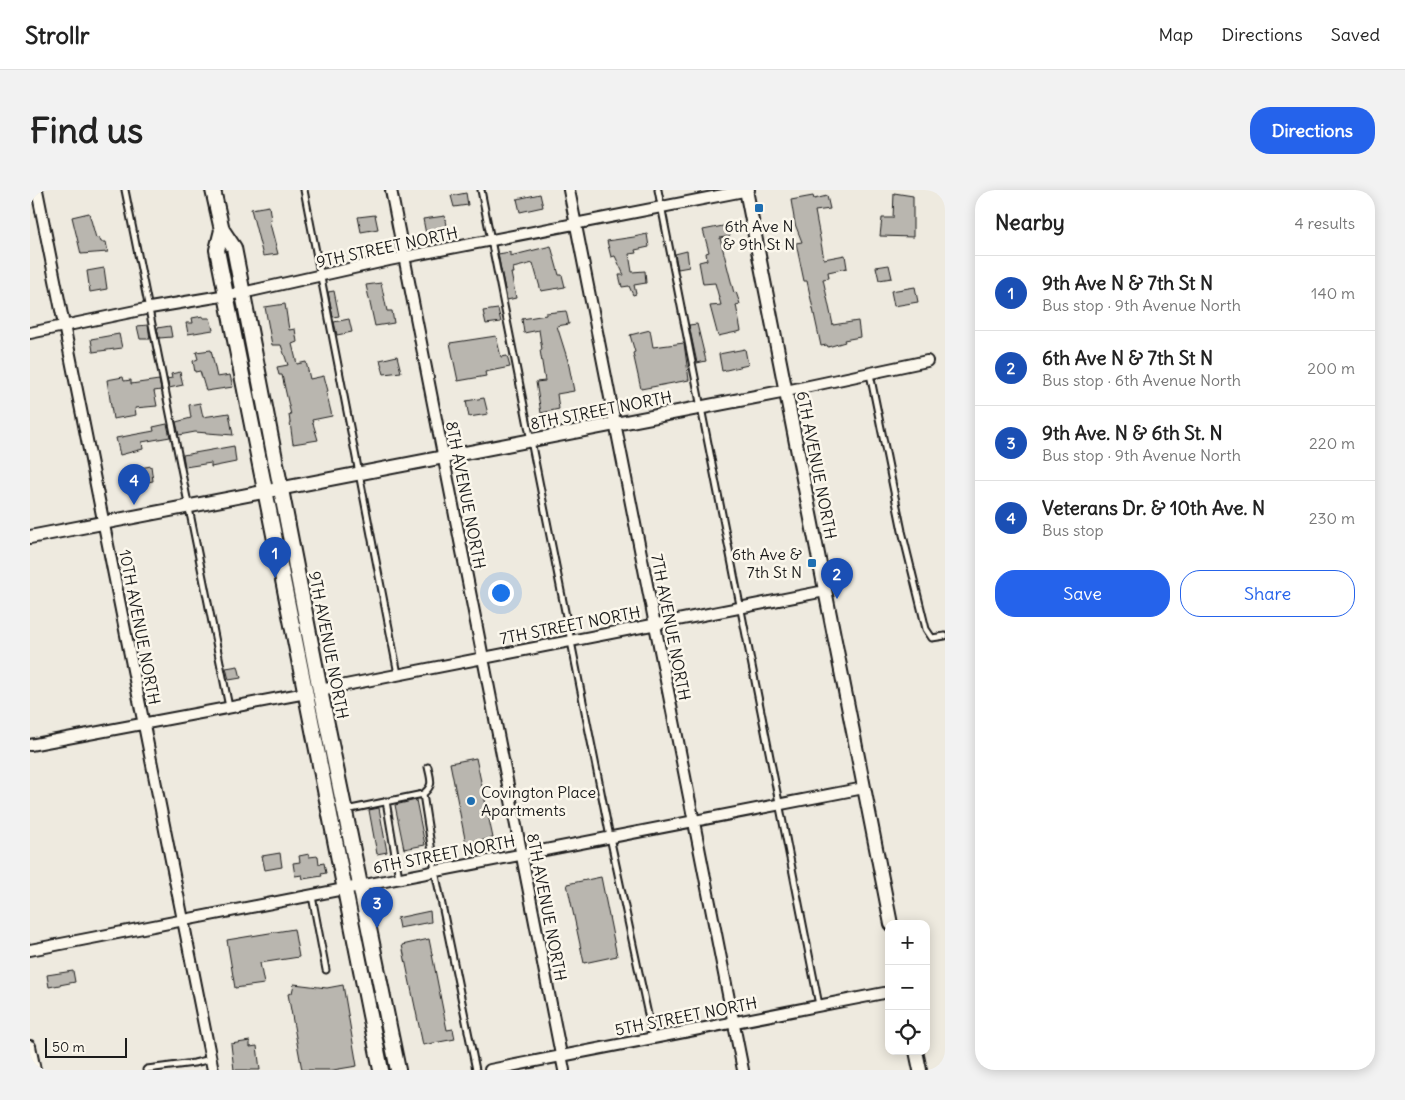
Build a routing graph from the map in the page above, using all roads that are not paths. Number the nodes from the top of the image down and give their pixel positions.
1 (37, 190) edge
2 (126, 190) edge
3 (214, 190) edge
4 (304, 190) edge
5 (390, 190) edge
6 (481, 190) edge
7 (569, 190) edge
8 (658, 190) edge
9 (747, 190) edge
10 (661, 208) junction
11 (576, 225) junction
12 (222, 230) junction
13 (492, 241) junction
14 (404, 258) junction
15 (321, 276) junction
16 (242, 292) junction
17 (227, 295) junction
18 (150, 308) junction
19 (64, 326) junction
20 (30, 333) edge
21 (927, 361) dead end
22 (870, 373) junction
23 (786, 390) junction
24 (701, 407) junction
25 (615, 424) junction
26 (530, 440) junction
27 (443, 457) junction
28 (360, 473) junction
29 (281, 489) junction
30 (266, 492) junction
31 (188, 507) junction
32 (104, 523) junction
33 (30, 537) edge
34 (825, 591) junction
35 (741, 607) junction
36 (655, 624) junction
37 (945, 636) edge
38 (572, 640) junction
39 (483, 658) junction
40 (398, 674) junction
41 (313, 691) junction
42 (229, 707) junction
43 (144, 723) junction
44 (30, 745) edge
45 (428, 768) dead end
46 (864, 788) junction
47 (423, 794) junction
48 (386, 800) junction
49 (779, 804) junction
50 (344, 810) junction
51 (694, 821) junction
52 (610, 837) junction
53 (522, 854) junction
54 (434, 872) junction
55 (400, 878) junction
56 (360, 885) junction
57 (344, 888) junction
58 (312, 895) junction
59 (183, 920) junction
60 (890, 920) edge
61 (30, 950) edge
62 (326, 970) dead end
63 (885, 993) edge
64 (820, 1006) junction
65 (733, 1022) junction
66 (653, 1038) junction
67 (30, 1046) edge
68 (917, 1055) edge
69 (561, 1056) junction
70 (211, 1059) junction
71 (34, 1070) edge
72 (146, 1070) edge
73 (213, 1070) edge
74 (381, 1070) edge
75 (398, 1070) edge
76 (476, 1070) edge
77 (490, 1070) edge
78 (564, 1070) edge
79 (743, 1070) edge
80 (920, 1070) edge

1 - 19 street, 10TH AVENUE NORTH
2 - 18 lane
3 - 12 main road, 9TH AVENUE NORTH
4 - 15 lane
5 - 14 street, 8TH AVENUE NORTH
6 - 13 lane
7 - 11 street, 7TH AVENUE NORTH
8 - 10 lane
9 - 10 street, 9TH STREET NORTH
9 - 23 street, 6TH AVENUE NORTH
10 - 11 street, 9TH STREET NORTH
10 - 24 lane
11 - 13 street, 9TH STREET NORTH
11 - 25 street, 7TH AVENUE NORTH
12 - 16 main road, 9TH AVENUE NORTH
12 - 17 main road, 9TH AVENUE NORTH
13 - 14 street, 9TH STREET NORTH
13 - 26 lane
14 - 15 street, 9TH STREET NORTH
14 - 27 street, 8TH AVENUE NORTH
15 - 16 street, 9TH STREET NORTH
15 - 28 lane
16 - 17 street, 9TH STREET NORTH
16 - 29 main road, 9TH AVENUE NORTH
17 - 18 street, 9TH STREET NORTH
17 - 30 main road, 9TH AVENUE NORTH
18 - 19 street, 9TH STREET NORTH
18 - 31 lane
19 - 20 street, 9TH STREET NORTH
19 - 32 street, 10TH AVENUE NORTH
21 - 22 street, 8TH STREET NORTH
22 - 23 street, 8TH STREET NORTH
22 - 37 lane
23 - 24 street, 8TH STREET NORTH
23 - 34 street, 6TH AVENUE NORTH
24 - 25 street, 8TH STREET NORTH
24 - 35 lane
25 - 26 street, 8TH STREET NORTH
25 - 36 street, 7TH AVENUE NORTH
26 - 27 street, 8TH STREET NORTH
26 - 38 lane
27 - 28 street, 8TH STREET NORTH
27 - 39 street, 8TH AVENUE NORTH
28 - 29 street, 8TH STREET NORTH
28 - 40 lane
29 - 30 street, 8TH STREET NORTH
29 - 41 main road, 9TH AVENUE NORTH
30 - 31 street, 8TH STREET NORTH
30 - 41 main road, 9TH AVENUE NORTH
31 - 32 street, 8TH STREET NORTH
31 - 42 lane
32 - 33 street, 8TH STREET NORTH
32 - 43 street, 10TH AVENUE NORTH
34 - 35 street, 7TH STREET NORTH
34 - 46 street, 6TH AVENUE NORTH
35 - 36 street, 7TH STREET NORTH
35 - 49 lane
36 - 38 street, 7TH STREET NORTH
36 - 51 street, 7TH AVENUE NORTH
38 - 39 street, 7TH STREET NORTH
38 - 52 lane
39 - 40 street, 7TH STREET NORTH
39 - 53 street, 8TH AVENUE NORTH
40 - 41 street, 7TH STREET NORTH
41 - 42 street, 7TH STREET NORTH
41 - 50 main road, 9TH AVENUE NORTH
41 - 57 main road, 9TH AVENUE NORTH
42 - 43 street, 7TH STREET NORTH
43 - 44 street, 7TH STREET NORTH
43 - 59 street, 10TH AVENUE NORTH
45 - 47 lane
46 - 49 street, 6TH STREET NORTH
46 - 60 street, 6TH AVENUE NORTH
47 - 48 lane
47 - 54 lane
48 - 50 lane
48 - 55 lane
49 - 51 street, 6TH STREET NORTH
49 - 64 lane
50 - 56 main road, 9TH AVENUE NORTH
51 - 52 street, 6TH STREET NORTH
51 - 65 street, 7TH AVENUE NORTH
52 - 53 street, 6TH STREET NORTH
52 - 66 lane
53 - 54 street, 6TH STREET NORTH
53 - 69 street, 8TH AVENUE NORTH
54 - 55 street, 6TH STREET NORTH
54 - 76 lane
55 - 56 street, 6TH STREET NORTH
56 - 57 street, 6TH STREET NORTH
56 - 75 main road, 9TH AVENUE NORTH
57 - 58 street, 6TH STREET NORTH
57 - 74 main road, 9TH AVENUE NORTH
58 - 59 street, 6TH STREET NORTH
58 - 62 lane
59 - 61 street, 6TH STREET NORTH
59 - 70 street, 10TH AVENUE NORTH
63 - 64 street, 5TH STREET NORTH
64 - 65 street, 5TH STREET NORTH
65 - 66 street, 5TH STREET NORTH
65 - 79 street, 7TH AVENUE NORTH
66 - 69 street, 5TH STREET NORTH
67 - 71 street
68 - 80 street
69 - 77 street, 5TH STREET NORTH
69 - 78 street, 8TH AVENUE NORTH
70 - 72 lane
70 - 73 street, 10TH AVENUE NORTH

